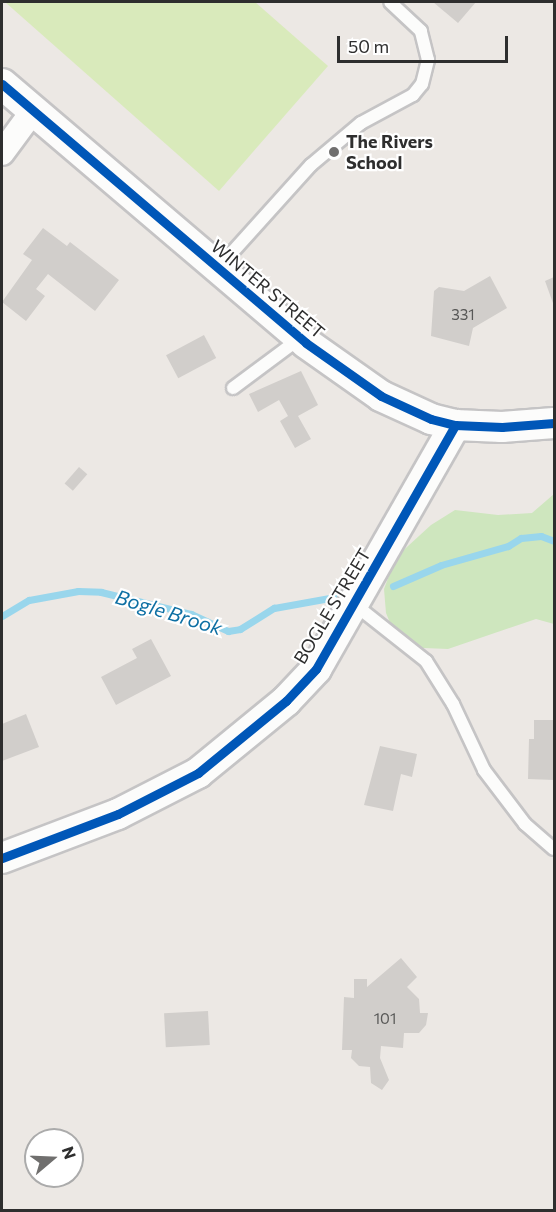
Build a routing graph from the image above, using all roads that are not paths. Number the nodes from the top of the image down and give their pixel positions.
1 (390, 2) edge
2 (2, 84) edge
3 (33, 111) junction
4 (2, 153) edge
5 (218, 268) junction
6 (300, 338) junction
7 (233, 388) dead end
8 (555, 423) edge
9 (455, 425) junction
10 (354, 604) junction
11 (555, 849) edge
12 (2, 858) edge

1 - 5 lane
2 - 3 street, WINTER STREET
3 - 4 street
3 - 5 street, WINTER STREET
5 - 6 street, WINTER STREET
6 - 7 lane
6 - 9 street, WINTER STREET
8 - 9 street, WINTER STREET
9 - 10 street, BOGLE STREET
10 - 11 lane
10 - 12 street, BOGLE STREET

